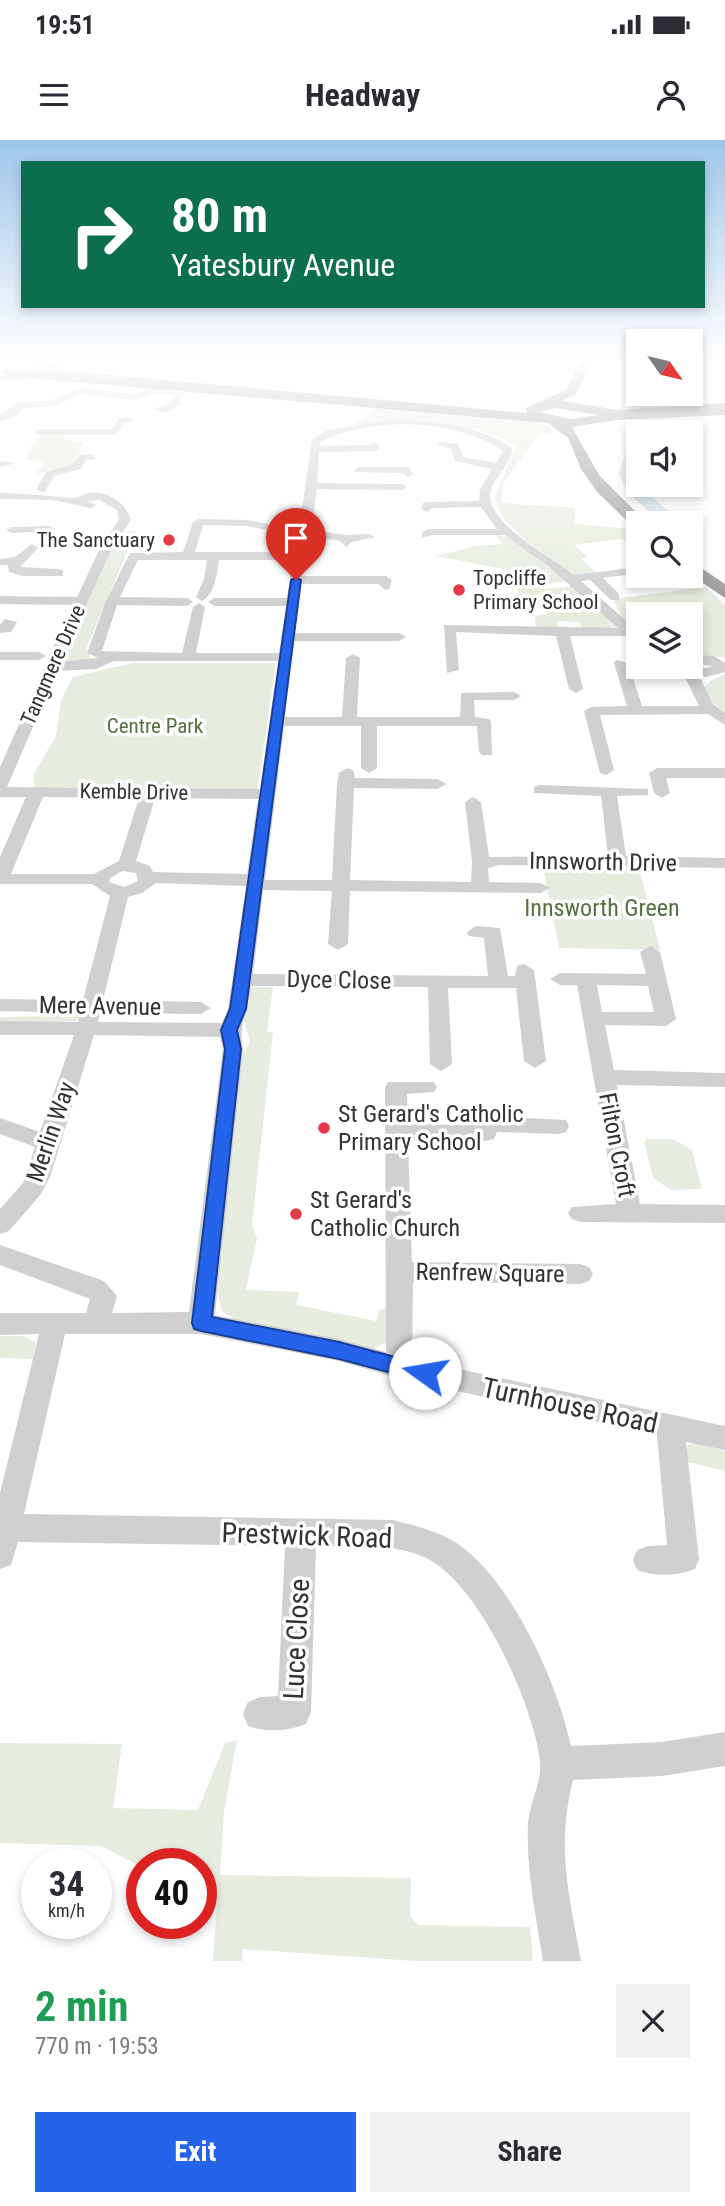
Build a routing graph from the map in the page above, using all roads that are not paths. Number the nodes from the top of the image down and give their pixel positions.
1 (32, 440) edge
2 (317, 440) edge
3 (497, 440) edge
4 (576, 440) edge
5 (586, 440) edge
6 (29, 443) dead end
7 (375, 445) dead end
8 (442, 445) dead end
9 (313, 449) junction
10 (92, 457) dead end
11 (464, 461) junction
12 (500, 467) junction
13 (408, 474) dead end
14 (460, 476) dead end
15 (310, 486) junction
16 (357, 487) junction
17 (402, 487) dead end
18 (41, 490) junction
19 (4, 499) edge
20 (92, 500) junction
21 (358, 502) dead end
22 (485, 504) junction
23 (427, 509) dead end
24 (626, 511) edge
25 (639, 511) edge
26 (0, 524) edge
27 (49, 529) dead end
28 (12, 530) junction
29 (508, 532) junction
30 (304, 533) junction
31 (426, 536) dead end
32 (369, 537) dead end
33 (1, 543) edge
34 (107, 546) junction
35 (32, 548) dead end
36 (188, 555) junction
37 (215, 555) junction
38 (299, 556) junction
39 (0, 562) edge
40 (15, 562) junction
41 (703, 563) edge
42 (626, 572) edge
43 (31, 573) junction
44 (59, 573) dead end
45 (593, 576) junction
46 (703, 576) edge
47 (571, 579) junction
48 (725, 579) edge
49 (296, 580) junction
50 (385, 586) dead end
51 (725, 593) edge
52 (615, 597) dead end
53 (0, 600) edge
54 (16, 600) junction
55 (80, 601) junction
56 (113, 601) junction
57 (201, 602) junction
58 (294, 602) junction
59 (626, 628) edge
60 (562, 632) junction
61 (626, 635) edge
62 (288, 637) junction
63 (393, 639) dead end
64 (0, 656) edge
65 (188, 656) junction
66 (111, 657) junction
67 (285, 657) junction
68 (30, 658) dead end
69 (353, 658) dead end
70 (465, 658) dead end
71 (621, 663) dead end
72 (703, 666) edge
73 (52, 667) junction
74 (721, 668) edge
75 (693, 679) edge
76 (696, 687) junction
77 (576, 689) dead end
78 (514, 696) dead end
79 (636, 710) junction
80 (710, 710) junction
81 (571, 711) dead end
82 (591, 711) junction
83 (277, 721) junction
84 (349, 721) junction
85 (369, 721) junction
86 (725, 721) edge
87 (468, 722) junction
88 (487, 752) dead end
89 (369, 768) dead end
90 (4, 769) edge
91 (606, 770) dead end
92 (725, 773) edge
93 (438, 784) dead end
94 (0, 785) edge
95 (540, 790) dead end
96 (37, 791) junction
97 (608, 791) junction
98 (0, 792) edge
99 (149, 792) junction
100 (642, 792) dead end
101 (662, 793) dead end
102 (268, 794) junction
103 (473, 802) dead end
104 (618, 862) junction
105 (481, 863) junction
106 (725, 863) edge
107 (126, 865) junction
108 (148, 877) junction
109 (0, 879) edge
110 (100, 879) junction
111 (255, 883) junction
112 (340, 886) junction
113 (480, 887) junction
114 (541, 888) dead end
115 (120, 892) junction
116 (476, 932) dead end
117 (338, 944) dead end
118 (650, 952) dead end
119 (560, 979) dead end
120 (586, 979) junction
121 (240, 980) junction
122 (657, 980) junction
123 (438, 981) junction
124 (499, 982) junction
125 (0, 1005) edge
126 (91, 1006) junction
127 (201, 1008) dead end
128 (593, 1018) junction
129 (0, 1028) edge
130 (86, 1030) junction
131 (229, 1030) junction
132 (535, 1061) dead end
133 (441, 1064) dead end
134 (603, 1077) junction
135 (725, 1080) edge
136 (426, 1087) dead end
137 (0, 1126) edge
138 (558, 1126) dead end
139 (397, 1132) junction
140 (47, 1143) junction
141 (580, 1213) dead end
142 (630, 1213) junction
143 (725, 1214) edge
144 (0, 1225) edge
145 (0, 1255) edge
146 (400, 1272) junction
147 (580, 1274) dead end
148 (201, 1323) junction
149 (0, 1324) edge
150 (54, 1325) junction
151 (96, 1325) junction
152 (398, 1367) junction
153 (670, 1426) junction
154 (725, 1438) edge
155 (301, 1533) junction
156 (3, 1542) edge
157 (649, 1560) dead end
158 (261, 1714) dead end
159 (725, 1749) edge
160 (557, 1764) junction
161 (562, 1961) edge

1 - 6 street
2 - 9 street
3 - 12 street
4 - 24 highway
5 - 25 highway
7 - 9 street
8 - 11 street
9 - 15 street
10 - 18 street
11 - 12 street
11 - 14 street
12 - 22 street
13 - 16 street
15 - 16 street
15 - 30 street
16 - 17 street
16 - 21 street
18 - 19 street, Tangmere Drive
18 - 20 street, Tangmere Drive
19 - 20 street
20 - 34 street, Tangmere Drive
20 - 34 street, Tangmere Drive
22 - 23 street
22 - 29 street
26 - 28 street
27 - 28 street
28 - 33 street
29 - 31 street
29 - 47 street
30 - 32 street
30 - 36 street
30 - 38 street
34 - 55 street, Tangmere Drive
35 - 40 street
36 - 37 street
36 - 56 street
37 - 38 street
37 - 57 street
38 - 49 street
39 - 40 street
40 - 43 street
41 - 48 highway
42 - 45 street
43 - 44 street
43 - 54 street
45 - 47 street
45 - 52 street
46 - 51 highway
47 - 59 street
49 - 50 street
49 - 58 street
53 - 54 street
54 - 55 street
55 - 73 street, Tangmere Drive
56 - 57 street
56 - 66 street
57 - 58 street
57 - 65 street
58 - 62 street
60 - 61 street
60 - 70 street
60 - 77 street
62 - 63 street
62 - 67 street
64 - 68 street
65 - 66 street
65 - 67 street
66 - 73 street
67 - 83 street
69 - 84 street
71 - 79 street
72 - 74 street
73 - 90 street, Tangmere Drive
74 - 76 street
75 - 76 street
76 - 80 street
78 - 87 street
79 - 80 street
79 - 82 street
80 - 86 street
81 - 82 street
82 - 91 street
83 - 84 street
83 - 102 street
84 - 85 street
85 - 87 street
85 - 89 street
87 - 88 street
90 - 94 street, Tangmere Drive
92 - 101 street
93 - 112 street
95 - 97 street
96 - 98 street, Kemble Drive
96 - 99 street, Kemble Drive
96 - 109 street
97 - 100 street
97 - 104 street
99 - 102 street, Kemble Drive
99 - 107 street
102 - 111 street
103 - 105 street
104 - 105 street, Innsworth Drive
104 - 106 street, Innsworth Drive
105 - 113 street
107 - 108 street
107 - 110 street
108 - 111 street, Innsworth Drive
108 - 115 street
109 - 110 street
110 - 115 street
111 - 112 street, Innsworth Drive
111 - 121 street
112 - 113 street, Innsworth Drive
112 - 117 street
113 - 114 street, Innsworth Drive
115 - 126 street, Merlin Way
116 - 124 street
118 - 122 street
119 - 120 street
120 - 122 street
120 - 128 street, Filton Croft
121 - 123 street, Dyce Close
121 - 131 street
122 - 128 street
123 - 124 street, Dyce Close
123 - 133 street
124 - 132 street, Dyce Close
125 - 126 street, Mere Avenue
126 - 127 street, Mere Avenue
126 - 130 street, Merlin Way
128 - 134 street, Filton Croft
129 - 130 street
130 - 131 street
130 - 140 street, Merlin Way
131 - 148 street
134 - 135 street, Filton Croft
134 - 142 street, Filton Croft
136 - 139 street, Renfrew Square
137 - 140 street
138 - 139 street
139 - 146 street, Renfrew Square
140 - 144 street, Merlin Way
141 - 142 street, Filton Croft
142 - 143 street, Filton Croft
145 - 151 street
146 - 147 street, Renfrew Square
146 - 152 street, Renfrew Square
148 - 151 street, Turnhouse Road
148 - 152 street, Turnhouse Road
149 - 150 street, Turnhouse Road
150 - 151 street, Turnhouse Road
150 - 156 street
152 - 153 street, Turnhouse Road
153 - 154 street, Turnhouse Road
153 - 157 street
155 - 156 street, Prestwick Road
155 - 158 street, Luce Close
155 - 160 street, Prestwick Road
159 - 160 street
160 - 161 street

